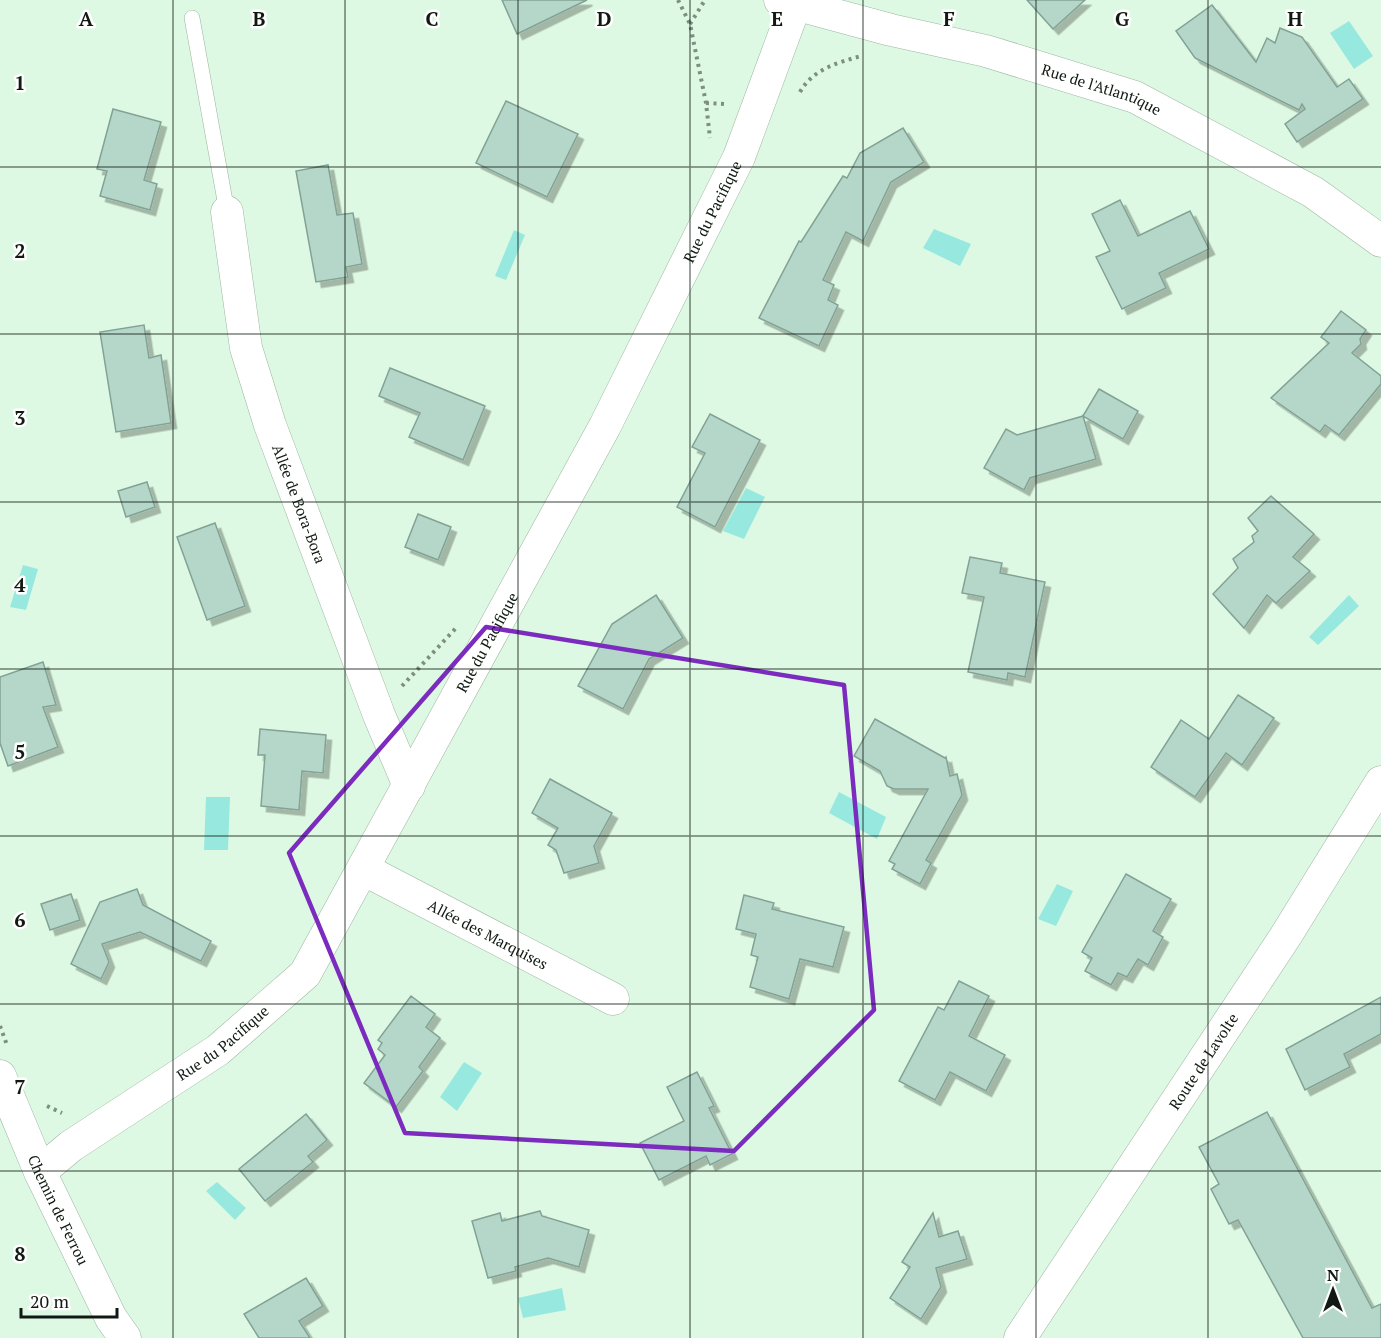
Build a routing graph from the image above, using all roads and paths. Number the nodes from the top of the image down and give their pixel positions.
1 (678, 0) edge
2 (705, 0) edge
3 (791, 1) edge
4 (192, 18) dead end
5 (690, 24) junction
6 (868, 54) dead end
7 (706, 103) junction
8 (758, 106) junction
9 (710, 141) dead end
10 (227, 212) joint
11 (1381, 241) edge
12 (460, 624) dead end
13 (396, 693) dead end
14 (1381, 782) edge
15 (410, 786) junction
16 (363, 869) junction
17 (614, 999) dead end
18 (0, 1076) edge
19 (40, 1172) junction
20 (125, 1338) edge
21 (1020, 1338) edge

1 - 5 path
2 - 5 path
3 - 8 street, Rue du Pacifique
3 - 11 street, Rue de l'Atlantique
4 - 10 lane
5 - 7 path
6 - 8 path
7 - 8 path
7 - 9 path
8 - 15 street, Rue du Pacifique
10 - 15 street, Allée de Bora-Bora
12 - 13 path
14 - 21 street, Route de Lavolte
15 - 16 street, Rue du Pacifique
16 - 17 street, Allée des Marquises
16 - 19 street, Rue du Pacifique
18 - 19 street, Chemin de Ferrou
19 - 20 street, Chemin de Ferrou

